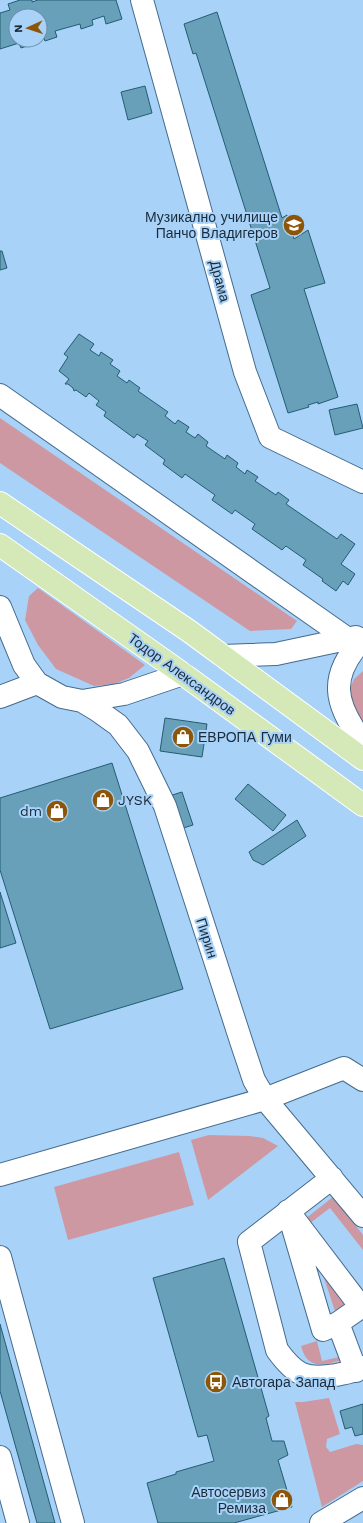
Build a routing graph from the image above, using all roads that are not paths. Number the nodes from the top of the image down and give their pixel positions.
1 (142, 0) edge
2 (0, 395) edge
3 (363, 482) edge
4 (0, 503) edge
5 (0, 546) edge
6 (0, 607) edge
7 (358, 638) edge
8 (223, 656) junction
9 (183, 674) junction
10 (37, 683) junction
11 (0, 697) edge
12 (82, 701) junction
13 (363, 742) edge
14 (363, 759) edge
15 (363, 805) edge
16 (363, 1080) edge
17 (265, 1099) junction
18 (0, 1175) edge
19 (332, 1178) junction
20 (288, 1211) junction
21 (363, 1216) edge
22 (0, 1257) edge
23 (338, 1323) junction
24 (360, 1369) edge
25 (0, 1458) edge
26 (363, 1498) edge
27 (18, 1523) edge
28 (73, 1523) edge
29 (321, 1523) edge

1 - 3 street, Драма
2 - 7 street
4 - 8 main road
5 - 9 main road, Тодор Александров
6 - 10 street
7 - 8 street
7 - 13 street
8 - 14 main road
9 - 12 street
9 - 15 main road, Тодор Александров
10 - 11 street
10 - 12 street, Пирин
12 - 17 street, Пирин
16 - 17 street
17 - 18 street
17 - 19 street, Пирин
19 - 20 street
19 - 21 street, Пирин
20 - 23 street
20 - 23 street
20 - 24 street
22 - 28 street
23 - 24 street
25 - 27 street
26 - 29 street

